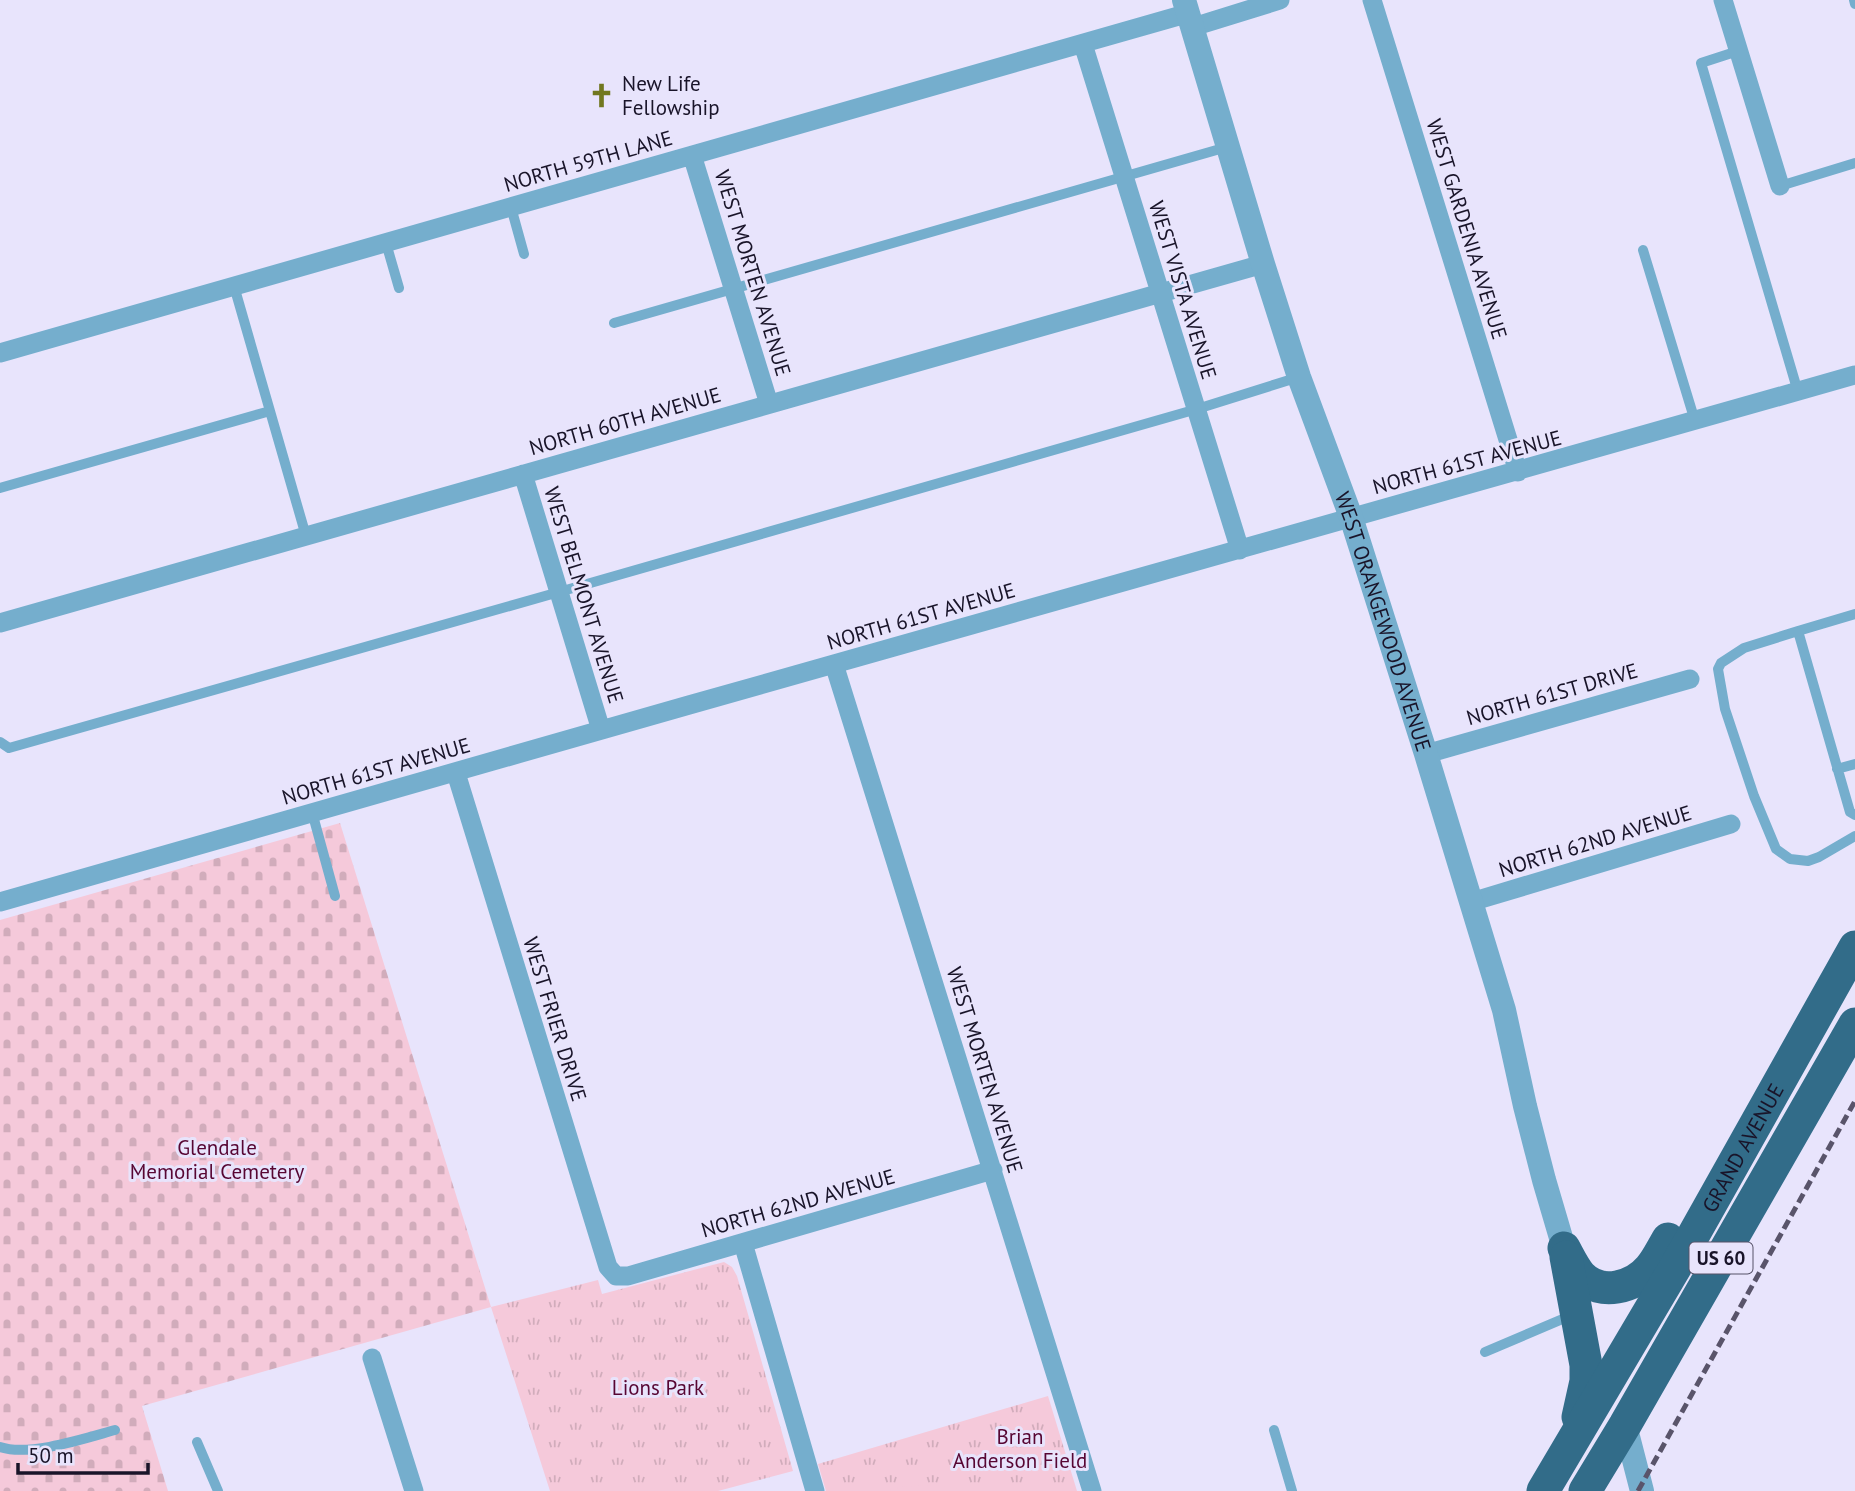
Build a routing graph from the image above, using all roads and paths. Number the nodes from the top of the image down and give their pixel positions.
1 (1280, 0) edge
2 (1372, 0) edge
3 (1723, 0) edge
4 (1189, 13) edge
5 (1083, 44) junction
6 (1738, 51) junction
7 (1228, 147) junction
8 (692, 155) junction
9 (1855, 163) edge
10 (1124, 176) junction
11 (1780, 186) joint
12 (512, 207) junction
13 (386, 243) junction
14 (1643, 250) dead end
15 (524, 254) dead end
16 (1263, 264) junction
17 (234, 286) junction
18 (734, 287) junction
19 (399, 288) dead end
20 (1161, 292) junction
21 (614, 323) dead end
22 (0, 353) edge
23 (1855, 375) edge
24 (1300, 377) junction
25 (1798, 392) junction
26 (769, 404) junction
27 (1197, 409) junction
28 (270, 411) junction
29 (1695, 421) junction
30 (1518, 472) junction
31 (523, 474) junction
32 (0, 488) edge
33 (1351, 517) junction
34 (306, 536) junction
35 (1240, 550) junction
36 (559, 592) junction
37 (1855, 614) edge
38 (0, 623) edge
39 (1798, 631) junction
40 (834, 664) junction
41 (1690, 679) dead end
42 (601, 730) junction
43 (0, 742) edge
44 (1426, 754) junction
45 (1855, 764) edge
46 (1838, 769) junction
47 (456, 773) junction
48 (312, 812) junction
49 (1855, 815) edge
50 (1731, 824) dead end
51 (1855, 836) edge
52 (335, 896) dead end
53 (0, 902) edge
54 (1471, 902) junction
55 (1855, 947) edge
56 (1855, 1024) edge
57 (1794, 1054) junction
58 (993, 1170) junction
59 (743, 1243) junction
60 (1564, 1248) junction
61 (1676, 1266) junction
62 (616, 1276) joint
63 (1576, 1313) junction
64 (1485, 1352) dead end
65 (372, 1358) dead end
66 (1625, 1425) junction
67 (115, 1430) dead end
68 (1274, 1430) dead end
69 (197, 1442) dead end
70 (0, 1447) edge
71 (1561, 1460) junction
72 (218, 1491) edge
73 (414, 1491) edge
74 (815, 1491) edge
75 (1092, 1491) edge
76 (1292, 1491) edge
77 (1544, 1491) edge
78 (1585, 1491) edge
79 (1642, 1491) edge

1 - 4 street, NORTH 59TH LANE
2 - 30 street, WEST GARDENIA AVENUE
3 - 6 street
4 - 5 street, NORTH 59TH LANE
4 - 7 street, WEST ORANGEWOOD AVENUE
5 - 8 street, NORTH 59TH LANE
5 - 10 street, WEST VISTA AVENUE
6 - 11 street
6 - 25 lane
7 - 10 lane
7 - 16 street, WEST ORANGEWOOD AVENUE
8 - 12 street, NORTH 59TH LANE
8 - 18 street, WEST MORTEN AVENUE
9 - 11 lane
10 - 18 lane
10 - 20 street, WEST VISTA AVENUE
12 - 13 street, NORTH 59TH LANE
12 - 15 lane
13 - 17 street, NORTH 59TH LANE
13 - 19 lane
14 - 29 lane
16 - 20 street, NORTH 60TH AVENUE
16 - 24 street, WEST ORANGEWOOD AVENUE
17 - 22 street, NORTH 59TH LANE
17 - 28 lane
18 - 21 lane
18 - 26 street, WEST MORTEN AVENUE
20 - 26 street, NORTH 60TH AVENUE
20 - 27 street, WEST VISTA AVENUE
23 - 25 street, NORTH 61ST AVENUE
24 - 27 lane
24 - 33 street, WEST ORANGEWOOD AVENUE
25 - 29 street, NORTH 61ST AVENUE
26 - 31 street, NORTH 60TH AVENUE
27 - 35 street, WEST VISTA AVENUE
27 - 36 lane
28 - 32 lane
28 - 34 lane
29 - 30 street, NORTH 61ST AVENUE
30 - 33 street, NORTH 61ST AVENUE
31 - 34 street, NORTH 60TH AVENUE
31 - 36 street, WEST BELMONT AVENUE
33 - 35 street, NORTH 61ST AVENUE
33 - 44 street, WEST ORANGEWOOD AVENUE
34 - 38 street, NORTH 60TH AVENUE
35 - 40 street, NORTH 61ST AVENUE
36 - 42 street, WEST BELMONT AVENUE
36 - 43 lane
37 - 39 lane
39 - 46 lane
39 - 51 lane
40 - 42 street, NORTH 61ST AVENUE
40 - 58 street, WEST MORTEN AVENUE
41 - 44 street, NORTH 61ST DRIVE
42 - 47 street, NORTH 61ST AVENUE
44 - 54 street, WEST ORANGEWOOD AVENUE
45 - 46 lane
46 - 49 lane
47 - 48 street, NORTH 61ST AVENUE
47 - 62 street, WEST FRIER DRIVE
48 - 52 lane
48 - 53 street, NORTH 61ST AVENUE
50 - 54 street, NORTH 62ND AVENUE
54 - 60 street, WEST ORANGEWOOD AVENUE
55 - 57 highway, GRAND AVENUE / US 60
56 - 66 highway, GRAND AVENUE / US 60
57 - 60 highway
57 - 61 highway, GRAND AVENUE / US 60
58 - 59 street, NORTH 62ND AVENUE
58 - 75 street, WEST MORTEN AVENUE
59 - 62 street, NORTH 62ND AVENUE
59 - 74 street
60 - 63 highway
61 - 66 highway
61 - 71 highway, GRAND AVENUE / US 60
63 - 64 lane
63 - 71 highway
65 - 73 street
66 - 78 highway, GRAND AVENUE / US 60
66 - 79 street
67 - 70 lane
68 - 76 lane
69 - 72 lane
71 - 77 highway, GRAND AVENUE / US 60

